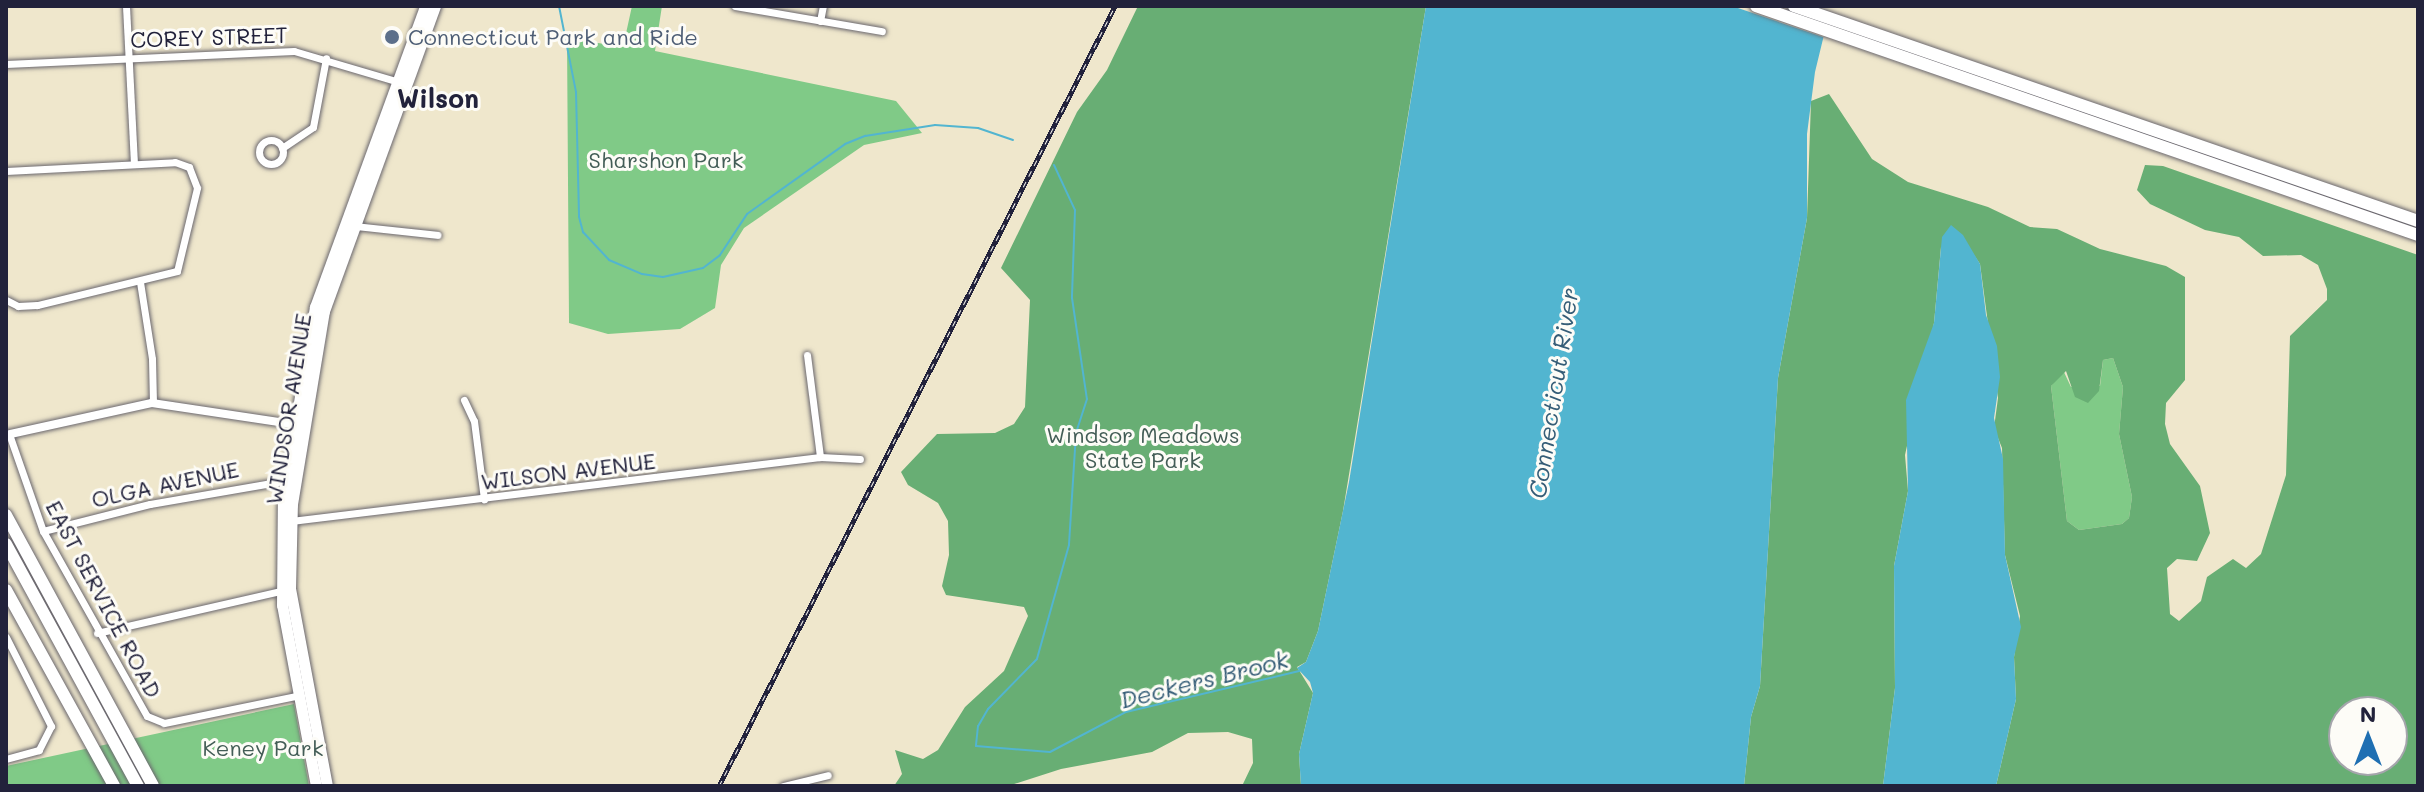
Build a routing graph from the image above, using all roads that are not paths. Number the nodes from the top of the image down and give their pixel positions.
1 (126, 6) edge
2 (425, 6) edge
3 (435, 6) edge
4 (735, 6) edge
5 (823, 6) edge
6 (1756, 6) edge
7 (1794, 6) edge
8 (820, 21) junction
9 (882, 31) dead end
10 (128, 58) junction
11 (326, 58) junction
12 (6, 64) edge
13 (1948, 65) junction
14 (404, 84) junction
15 (282, 148) dead end
16 (134, 164) junction
17 (6, 171) edge
18 (2418, 221) edge
19 (355, 226) junction
20 (438, 235) dead end
21 (2418, 235) edge
22 (336, 263) junction
23 (140, 282) junction
24 (6, 300) edge
25 (807, 355) dead end
26 (464, 400) dead end
27 (153, 403) junction
28 (299, 425) junction
29 (8, 434) edge
30 (820, 457) junction
31 (860, 459) dead end
32 (291, 480) junction
33 (484, 499) junction
34 (6, 515) edge
35 (285, 520) junction
36 (43, 531) junction
37 (6, 544) edge
38 (6, 561) edge
39 (6, 590) edge
40 (285, 590) junction
41 (97, 633) junction
42 (6, 637) edge
43 (15, 654) junction
44 (6, 656) edge
45 (304, 695) junction
46 (307, 713) junction
47 (6, 759) edge
48 (828, 775) dead end
49 (113, 784) edge
50 (133, 785) edge
51 (153, 786) edge
52 (316, 786) edge
53 (327, 786) edge
54 (783, 786) edge

1 - 10 street
2 - 14 main road, WINDSOR AVENUE
3 - 14 main road, WINDSOR AVENUE
4 - 8 street
5 - 8 street
6 - 13 highway
7 - 13 highway
8 - 9 street
10 - 11 street, COREY STREET
10 - 12 street, COREY STREET
10 - 16 street
11 - 14 street, COREY STREET
11 - 15 street
13 - 18 highway
13 - 21 highway
14 - 19 main road, WINDSOR AVENUE
14 - 22 main road, WINDSOR AVENUE
16 - 17 street
16 - 23 street
19 - 20 street
19 - 22 main road, WINDSOR AVENUE
22 - 28 main road, WINDSOR AVENUE
23 - 24 street
23 - 27 street
25 - 30 street
26 - 33 street
27 - 28 street
27 - 29 street
28 - 32 main road, WINDSOR AVENUE
29 - 36 street, EAST SERVICE ROAD
30 - 31 street, WILSON AVENUE
30 - 33 street, WILSON AVENUE
32 - 35 main road, WINDSOR AVENUE
32 - 36 street, OLGA AVENUE
33 - 35 street, WILSON AVENUE
34 - 51 highway
35 - 40 main road, WINDSOR AVENUE
36 - 41 street, EAST SERVICE ROAD
37 - 50 highway
38 - 50 highway
39 - 49 highway
40 - 41 street
40 - 45 main road, WINDSOR AVENUE
41 - 45 street, EAST SERVICE ROAD
42 - 43 street
43 - 44 street
43 - 47 street
45 - 46 main road, WINDSOR AVENUE
46 - 52 main road, WINDSOR AVENUE
46 - 53 main road, WINDSOR AVENUE
48 - 54 street

